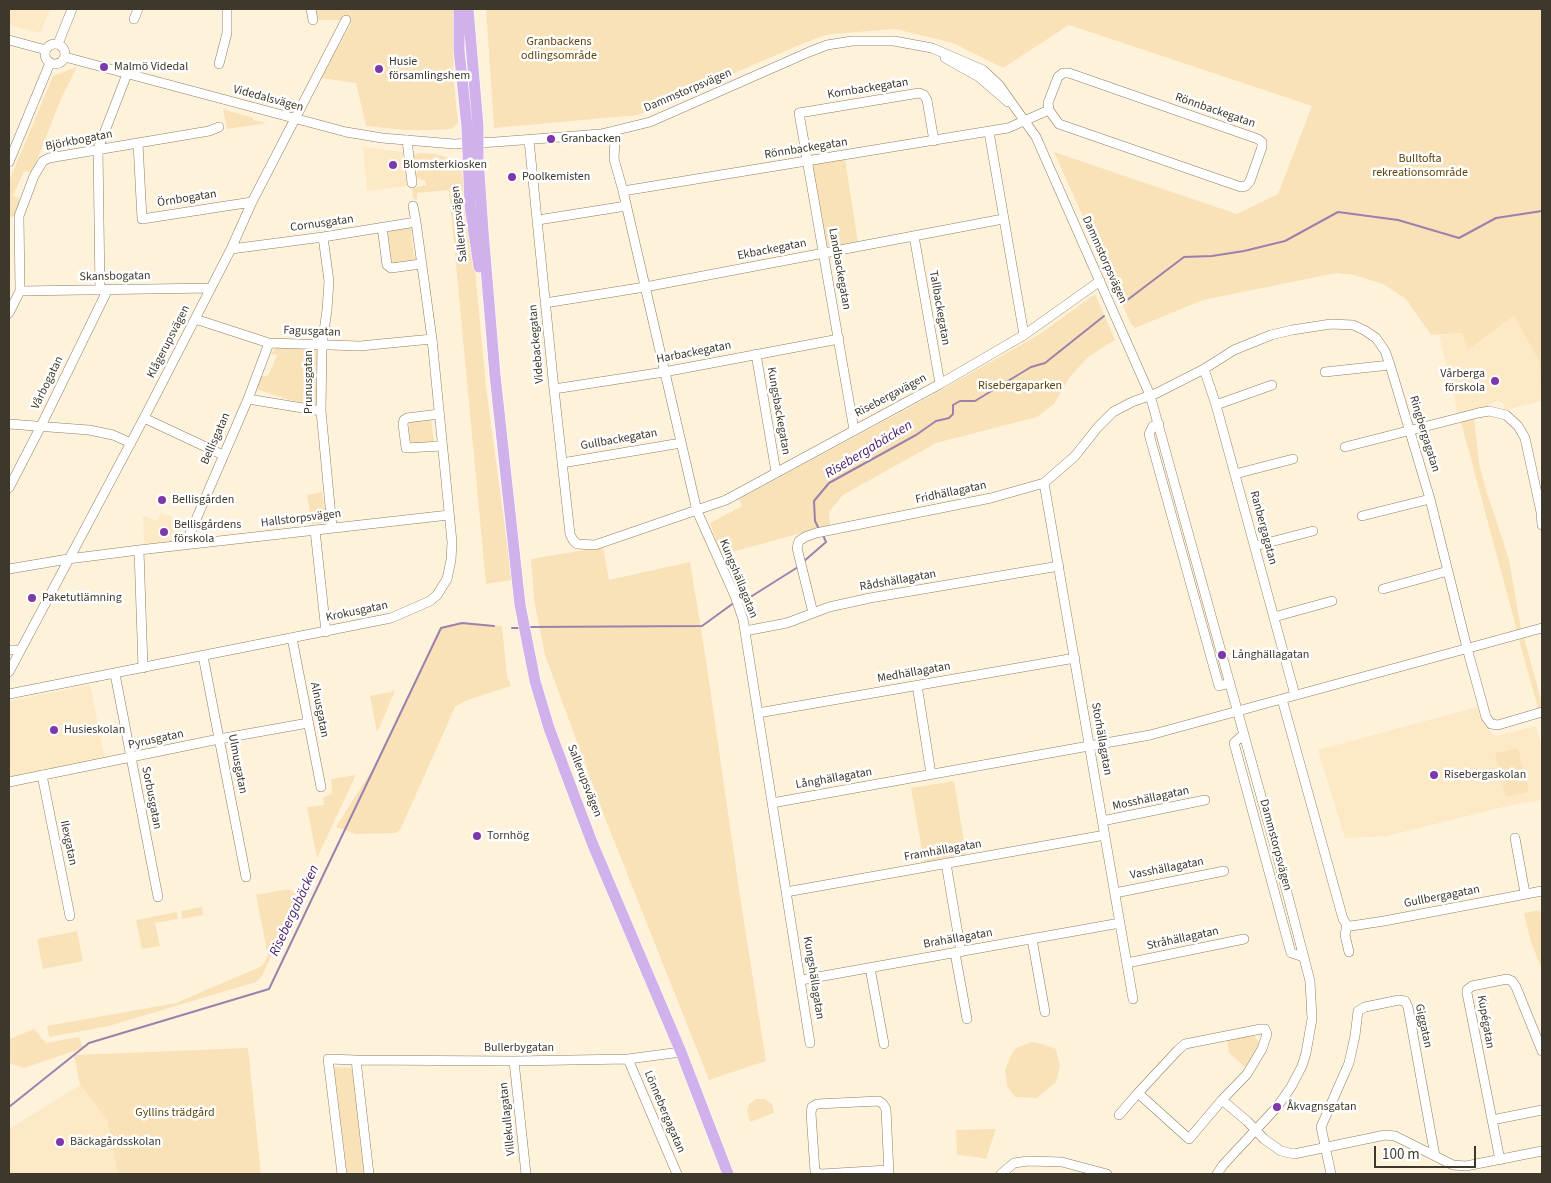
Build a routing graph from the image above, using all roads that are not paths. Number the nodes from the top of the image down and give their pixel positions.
1 (72, 9) edge
2 (138, 9) edge
3 (227, 9) edge
4 (311, 9) edge
5 (459, 9) edge
6 (468, 9) edge
7 (134, 19) dead end
8 (313, 20) dead end
9 (346, 20) dead end
10 (9, 40) edge
11 (58, 44) junction
12 (46, 50) junction
13 (65, 57) junction
14 (50, 63) junction
15 (219, 64) dead end
16 (127, 74) junction
17 (1049, 110) junction
18 (799, 113) joint
19 (295, 119) junction
20 (1025, 121) junction
21 (219, 128) dead end
22 (613, 132) junction
23 (989, 132) junction
24 (407, 140) junction
25 (529, 140) junction
26 (934, 140) junction
27 (138, 143) junction
28 (473, 143) junction
29 (98, 149) junction
30 (10, 156) edge
31 (808, 161) junction
32 (412, 183) dead end
33 (623, 191) junction
34 (252, 202) junction
35 (413, 206) dead end
36 (626, 206) junction
37 (1003, 219) junction
38 (538, 220) junction
39 (416, 222) junction
40 (382, 227) junction
41 (914, 236) junction
42 (323, 237) junction
43 (231, 249) junction
44 (823, 253) junction
45 (421, 264) junction
46 (1100, 281) junction
47 (645, 287) junction
48 (211, 288) junction
49 (104, 290) junction
50 (20, 291) junction
51 (545, 303) junction
52 (9, 313) edge
53 (195, 319) junction
54 (1024, 335) junction
55 (432, 339) junction
56 (839, 339) junction
57 (269, 343) junction
58 (322, 345) junction
59 (756, 354) junction
60 (1390, 365) junction
61 (1204, 369) junction
62 (664, 372) junction
63 (1325, 372) dead end
64 (940, 384) junction
65 (1272, 385) dead end
66 (554, 389) junction
67 (1150, 395) junction
68 (248, 399) junction
69 (1216, 405) junction
70 (321, 412) junction
71 (439, 414) junction
72 (144, 418) junction
73 (9, 424) edge
74 (41, 426) junction
75 (854, 430) junction
76 (1410, 431) junction
77 (131, 443) junction
78 (681, 443) junction
79 (442, 446) junction
80 (1345, 448) dead end
81 (223, 455) junction
82 (1293, 459) dead end
83 (562, 463) junction
84 (776, 472) junction
85 (1235, 474) junction
86 (1044, 483) junction
87 (9, 488) edge
88 (1430, 499) junction
89 (697, 511) junction
90 (449, 515) junction
91 (1362, 516) dead end
92 (1542, 525) edge
93 (332, 527) junction
94 (315, 530) junction
95 (1313, 531) dead end
96 (577, 544) joint
97 (185, 545) junction
98 (1255, 546) junction
99 (139, 550) junction
100 (68, 559) junction
101 (1059, 566) junction
102 (9, 569) edge
103 (1448, 571) junction
104 (1383, 588) dead end
105 (1332, 601) dead end
106 (813, 613) junction
107 (1274, 617) junction
108 (1542, 628) edge
109 (745, 631) junction
110 (326, 632) junction
111 (292, 638) junction
112 (1467, 648) junction
113 (9, 650) edge
114 (20, 650) junction
115 (203, 656) junction
116 (1075, 658) junction
117 (144, 668) junction
118 (9, 672) edge
119 (115, 674) junction
120 (917, 685) junction
121 (9, 694) edge
122 (1295, 695) junction
123 (1282, 699) junction
124 (1238, 712) junction
125 (1542, 712) edge
126 (758, 713) junction
127 (308, 723) junction
128 (219, 739) junction
129 (1090, 746) junction
130 (131, 758) junction
131 (931, 774) junction
132 (42, 775) junction
133 (9, 782) edge
134 (321, 787) dead end
135 (1205, 800) dead end
136 (772, 802) junction
137 (1102, 821) junction
138 (1105, 835) junction
139 (1515, 838) dead end
140 (946, 863) junction
141 (1224, 871) dead end
142 (246, 877) dead end
143 (1542, 891) edge
144 (786, 892) junction
145 (1114, 893) junction
146 (1525, 893) junction
147 (158, 897) dead end
148 (70, 916) dead end
149 (1120, 923) junction
150 (1346, 924) junction
151 (1032, 939) junction
152 (1244, 939) dead end
153 (958, 952) junction
154 (1349, 952) dead end
155 (1127, 964) junction
156 (870, 968) junction
157 (800, 980) junction
158 (1133, 999) dead end
159 (1045, 1012) dead end
160 (967, 1019) dead end
161 (810, 1043) dead end
162 (884, 1044) dead end
163 (1542, 1051) edge
164 (681, 1052) junction
165 (628, 1059) junction
166 (356, 1060) junction
167 (514, 1061) junction
168 (1138, 1092) junction
169 (1222, 1100) junction
170 (1542, 1110) edge
171 (1118, 1115) dead end
172 (1492, 1120) junction
173 (1256, 1130) junction
174 (1325, 1147) junction
175 (1542, 1151) edge
176 (1435, 1156) junction
177 (1500, 1160) junction
178 (1072, 1170) edge
179 (888, 1172) edge
180 (342, 1174) edge
181 (369, 1174) edge
182 (526, 1174) edge
183 (677, 1174) edge
184 (728, 1174) edge
185 (1001, 1174) edge
186 (1107, 1174) edge
187 (1217, 1174) edge
188 (1331, 1174) edge

1 - 11 street
2 - 7 street
3 - 15 street
4 - 8 street
5 - 28 main road, Sallerupsvägen
6 - 28 main road, Sallerupsvägen
9 - 19 street, Klågerupsvägen
10 - 12 street
11 - 12 street
11 - 13 street
12 - 14 street
13 - 14 street
13 - 16 street, Videdalsvägen
14 - 30 street
16 - 19 street, Videdalsvägen
16 - 29 street, Vårbogatan
17 - 17 street, Rönnbackegatan
17 - 20 street, Rönnbackegatan
18 - 26 street, Kornbackegatan
18 - 31 street, Landbackegatan
19 - 24 street, Videdalsvägen
19 - 34 street, Klågerupsvägen
20 - 22 street, Dammstorpsvägen
20 - 23 street, Rönnbackegatan
20 - 46 street, Dammstorpsvägen
21 - 27 street, Björkbogatan
22 - 25 street, Dammstorpsvägen
22 - 33 street, Kungshällagatan
23 - 26 street, Rönnbackegatan
23 - 37 street
24 - 28 street, Videdalsvägen
24 - 32 street
25 - 28 street, Dammstorpsvägen
25 - 38 street, Videbackegatan
26 - 31 street, Rönnbackegatan
27 - 29 street, Björkbogatan
27 - 34 street, Örnbogatan
28 - 164 main road, Sallerupsvägen
29 - 49 street, Vårbogatan
29 - 50 street, Björkbogatan
31 - 33 street, Rönnbackegatan
31 - 44 street, Landbackegatan
33 - 36 street, Kungshällagatan
34 - 43 street, Klågerupsvägen
35 - 39 street, Krokusgatan
36 - 38 street
36 - 47 street, Kungshällagatan
37 - 41 street, Ekbackegatan
37 - 54 street
38 - 51 street, Videbackegatan
39 - 40 street, Cornusgatan
39 - 45 street, Krokusgatan
40 - 42 street, Cornusgatan
40 - 45 street
41 - 44 street, Ekbackegatan
41 - 64 street, Tallbackegatan
42 - 43 street, Cornusgatan
42 - 58 street, Prunusgatan
43 - 48 street, Klågerupsvägen
44 - 47 street, Ekbackegatan
44 - 56 street, Landbackegatan
45 - 55 street, Krokusgatan
46 - 54 street, Risebergavägen
46 - 67 street, Dammstorpsvägen
47 - 51 street, Ekbackegatan
47 - 62 street, Kungshällagatan
48 - 49 street, Skansbogatan
48 - 53 street, Klågerupsvägen
49 - 50 street, Skansbogatan
49 - 74 street, Vårbogatan
50 - 52 street, Björkbogatan
51 - 66 street, Videbackegatan
53 - 57 street, Fagusgatan
53 - 72 street, Klågerupsvägen
54 - 64 street, Risebergavägen
55 - 58 street, Fagusgatan
55 - 71 street, Krokusgatan
56 - 59 street, Harbackegatan
56 - 75 street, Landbackegatan
57 - 58 street, Fagusgatan
57 - 68 street, Bellisgatan
58 - 70 street, Prunusgatan
59 - 62 street, Harbackegatan
59 - 84 street, Kungsbackegatan
60 - 61 street, Ringbergagatan
60 - 63 street
60 - 76 street, Ringbergagatan
61 - 67 street, Ringbergagatan
61 - 69 street, Ranbergagatan
62 - 66 street, Harbackegatan
62 - 78 street, Kungshällagatan
64 - 75 street, Risebergavägen
65 - 69 street
66 - 83 street, Videbackegatan
67 - 86 street, Fridhällagatan
67 - 124 street, Dammstorpsvägen
68 - 70 street
68 - 81 street, Bellisgatan
69 - 85 street, Ranbergagatan
70 - 93 street, Prunusgatan
71 - 79 street, Krokusgatan
71 - 79 street
72 - 77 street, Klågerupsvägen
72 - 81 street
73 - 74 street
74 - 77 street
74 - 87 street, Vårbogatan
75 - 84 street, Risebergavägen
76 - 80 street
76 - 88 street, Ringbergagatan
76 - 92 street
77 - 100 street, Klågerupsvägen
78 - 83 street, Gullbackegatan
78 - 89 street, Kungshällagatan
79 - 90 street, Krokusgatan
81 - 97 street, Bellisgatan
82 - 85 street
83 - 96 street, Videbackegatan
84 - 89 street, Risebergavägen
85 - 98 street, Ranbergagatan
86 - 101 street, Storhällagatan
86 - 106 street, Fridhällagatan
88 - 91 street
88 - 103 street, Ringbergagatan
89 - 96 street, Risebergavägen
89 - 109 street, Kungshällagatan
90 - 93 street, Hallstorpsvägen
90 - 110 street, Krokusgatan
93 - 94 street, Hallstorpsvägen
94 - 97 street, Hallstorpsvägen
94 - 110 street
95 - 98 street
97 - 99 street, Hallstorpsvägen
98 - 107 street, Ranbergagatan
99 - 100 street, Hallstorpsvägen
99 - 117 street
100 - 102 street, Hallstorpsvägen
100 - 114 street, Klågerupsvägen
101 - 106 street, Rådshällagatan
101 - 116 street, Storhällagatan
103 - 104 street
103 - 112 street, Ringbergagatan
105 - 107 street
106 - 109 street, Rådshällagatan
107 - 122 street, Ranbergagatan
108 - 112 street, Långhällagatan
109 - 126 street, Kungshällagatan
110 - 111 street, Krokusgatan
111 - 115 street, Krokusgatan
111 - 127 street, Alnusgatan
112 - 122 street, Långhällagatan
112 - 125 street, Ringbergagatan
113 - 114 street
114 - 118 street, Klågerupsvägen
115 - 117 street, Krokusgatan
115 - 128 street, Ulmusgatan
116 - 120 street, Medhällagatan
116 - 129 street, Storhällagatan
117 - 119 street, Krokusgatan
119 - 121 street, Krokusgatan
119 - 130 street, Sorbusgatan
120 - 126 street, Medhällagatan
120 - 131 street
122 - 123 street, Långhällagatan
123 - 124 street, Långhällagatan
123 - 150 street
124 - 129 street, Långhällagatan
124 - 173 street, Dammstorpsvägen
126 - 136 street, Kungshällagatan
127 - 128 street, Pyrusgatan
127 - 134 street, Alnusgatan
128 - 130 street, Pyrusgatan
128 - 142 street, Ulmusgatan
129 - 131 street, Långhällagatan
129 - 137 street, Storhällagatan
130 - 132 street, Pyrusgatan
130 - 147 street, Sorbusgatan
131 - 136 street, Långhällagatan
132 - 133 street, Pyrusgatan
132 - 148 street, Ilexgatan
135 - 137 street, Mosshällagatan
136 - 144 street, Kungshällagatan
137 - 138 street, Storhällagatan
138 - 140 street, Framhällagatan
138 - 145 street, Storhällagatan
139 - 146 street
140 - 144 street, Framhällagatan
140 - 153 street
141 - 145 street, Vasshällagatan
143 - 146 street, Gullbergagatan
144 - 157 street, Kungshällagatan
145 - 149 street, Storhällagatan
146 - 150 street, Gullbergagatan
149 - 151 street, Brahällagatan
149 - 155 street, Storhällagatan
150 - 154 street
151 - 153 street, Brahällagatan
151 - 159 street
152 - 155 street, Stråhällagatan
153 - 156 street, Brahällagatan
153 - 160 street
155 - 158 street, Storhällagatan
156 - 157 street, Brahällagatan
156 - 162 street
157 - 161 street, Kungshällagatan
163 - 172 street, Kupégatan
164 - 165 street, Bullerbygatan
164 - 184 main road, Sallerupsvägen
165 - 167 street, Bullerbygatan
165 - 183 street, Lönnebergagatan
166 - 167 street, Bullerbygatan
166 - 180 street, Bullerbygatan
166 - 181 street
167 - 182 street, Villekullagatan
168 - 169 street
168 - 169 street
168 - 171 street
169 - 173 street
170 - 172 street
172 - 177 street, Kupégatan
173 - 174 street
173 - 187 street, Dammstorpsvägen
174 - 176 street
174 - 176 street, Giggatan
174 - 188 street
175 - 177 street
176 - 177 street
178 - 185 street
178 - 186 street
179 - 179 street

